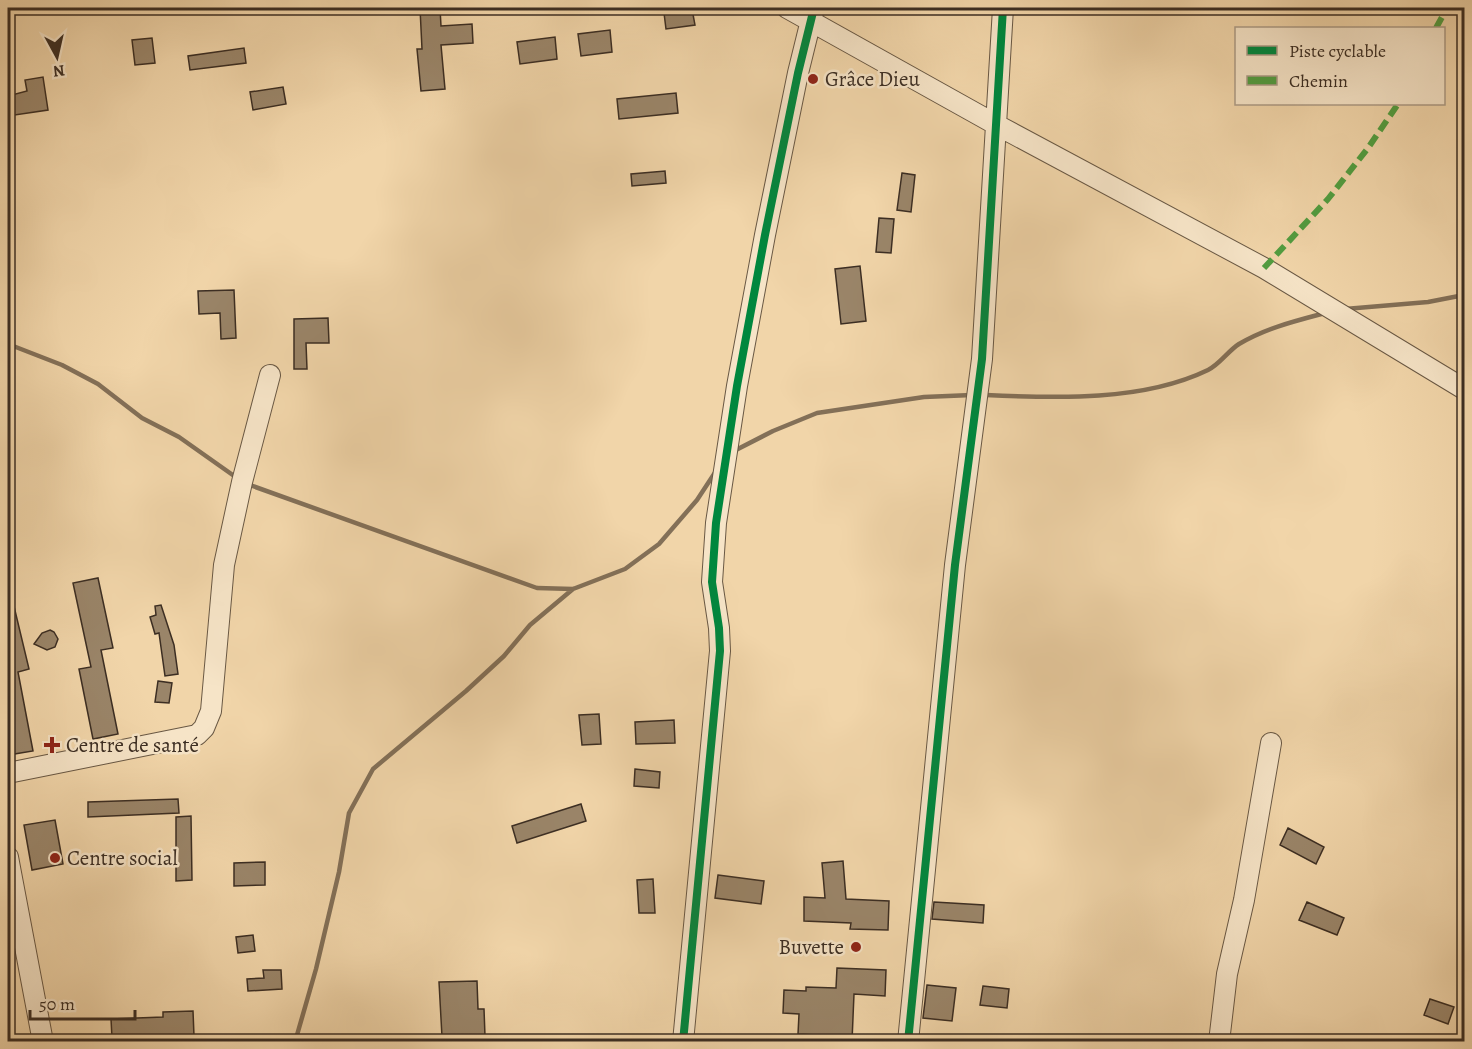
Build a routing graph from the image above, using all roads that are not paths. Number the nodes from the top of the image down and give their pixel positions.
1 (787, 8) edge
2 (1003, 8) edge
3 (812, 14) edge
4 (995, 123) junction
5 (270, 375) dead end
6 (1464, 389) edge
7 (1271, 742) dead end
8 (8, 773) edge
9 (8, 857) edge
10 (43, 1041) edge
11 (683, 1041) edge
12 (908, 1041) edge
13 (1219, 1041) edge

1 - 3 street
2 - 4 street
3 - 4 street
3 - 11 street
4 - 6 street
4 - 12 street
5 - 8 street
7 - 13 street
9 - 10 street

